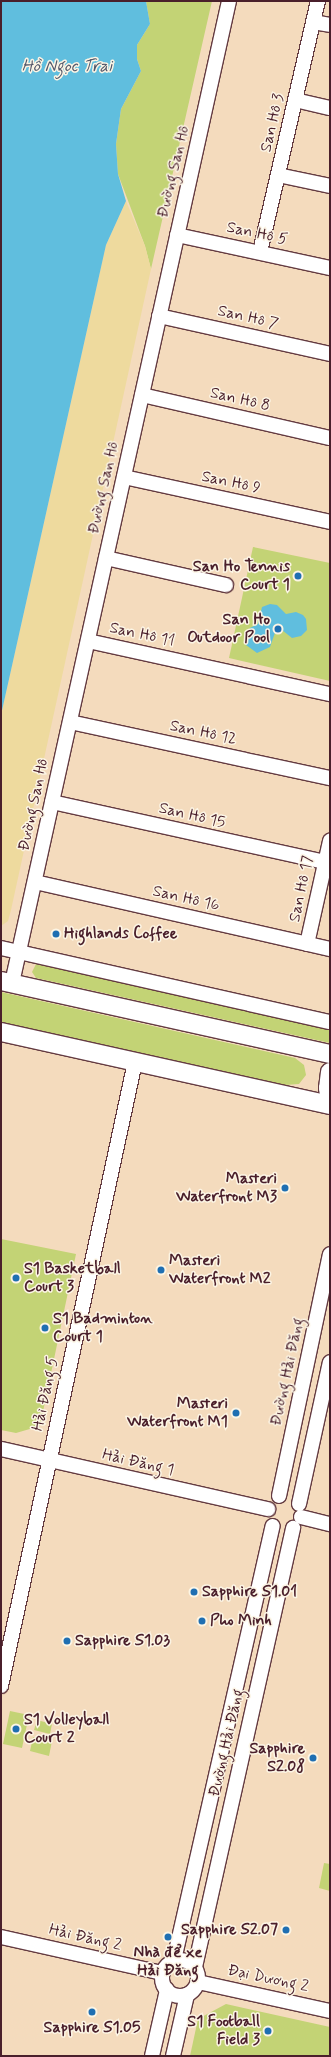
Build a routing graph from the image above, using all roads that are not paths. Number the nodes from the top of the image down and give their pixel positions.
1 (230, 1) edge
2 (318, 1) edge
3 (314, 22) junction
4 (330, 26) edge
5 (295, 100) junction
6 (330, 108) edge
7 (278, 175) junction
8 (330, 186) edge
9 (177, 235) junction
10 (260, 252) junction
11 (330, 268) edge
12 (159, 316) junction
13 (330, 354) edge
14 (142, 395) junction
15 (330, 438) edge
16 (124, 477) junction
17 (330, 522) edge
18 (106, 558) junction
19 (226, 586) dead end
20 (88, 641) junction
21 (330, 694) edge
22 (70, 722) junction
23 (330, 778) edge
24 (52, 802) junction
25 (330, 841) edge
26 (325, 862) junction
27 (35, 882) junction
28 (307, 944) junction
29 (1, 948) edge
30 (330, 949) edge
31 (19, 952) junction
32 (6, 982) edge
33 (330, 1022) edge
34 (1, 1032) edge
35 (330, 1054) edge
36 (135, 1062) junction
37 (330, 1072) edge
38 (330, 1103) edge
39 (330, 1254) edge
40 (330, 1362) edge
41 (1, 1450) edge
42 (48, 1460) junction
43 (279, 1496) junction
44 (268, 1509) junction
45 (298, 1516) junction
46 (330, 1524) edge
47 (273, 1526) junction
48 (1, 1686) edge
49 (1, 1937) edge
50 (174, 1960) junction
51 (195, 1967) junction
52 (162, 1973) junction
53 (198, 1982) junction
54 (167, 1990) junction
55 (187, 1995) junction
56 (330, 2010) edge
57 (152, 2056) edge
58 (173, 2056) edge

1 - 9 street, Đường San Hô
2 - 3 street, San Hô 3
3 - 4 street
3 - 5 street, San Hô 3
5 - 6 street
5 - 7 street, San Hô 3
7 - 8 street
7 - 10 street, San Hô 3
9 - 10 street, San Hô 5
9 - 12 street, Đường San Hô
10 - 11 street, San Hô 5
12 - 13 street, San Hô 7
12 - 14 street, Đường San Hô
14 - 15 street, San Hô 8
14 - 16 street, Đường San Hô
16 - 17 street, San Hô 9
16 - 18 street, Đường San Hô
18 - 19 street
18 - 20 street, Đường San Hô
20 - 21 street, San Hô 11
20 - 22 street, Đường San Hô
22 - 23 street, San Hô 12
22 - 24 street, Đường San Hô
24 - 26 street, San Hô 15
24 - 27 street, Đường San Hô
25 - 26 street, San Hô 17
26 - 28 street, San Hô 17
27 - 28 street, San Hô 16
27 - 31 street, Đường San Hô
28 - 30 street, San Hô 16
29 - 31 street
31 - 32 street, Đường San Hô
31 - 33 street
32 - 35 main road
34 - 36 main road
36 - 38 main road
36 - 42 street, Hải Đăng 5
37 - 38 main road
39 - 43 street, Đường Hải Đăng
40 - 45 street, Đường Hải Đăng
41 - 42 street, Hải Đăng 1
42 - 44 street, Hải Đăng 1
42 - 48 street, Hải Đăng 5
43 - 44 street
43 - 45 street
44 - 47 street
45 - 46 street
45 - 47 street
45 - 51 street, Đường Hải Đăng
47 - 50 street, Đường Hải Đăng
49 - 52 street, Hải Đăng 2
50 - 51 street
50 - 52 street
51 - 53 street
52 - 54 street
53 - 55 street
53 - 56 street, Đại Dương 2
54 - 55 street
54 - 57 street
55 - 58 street

